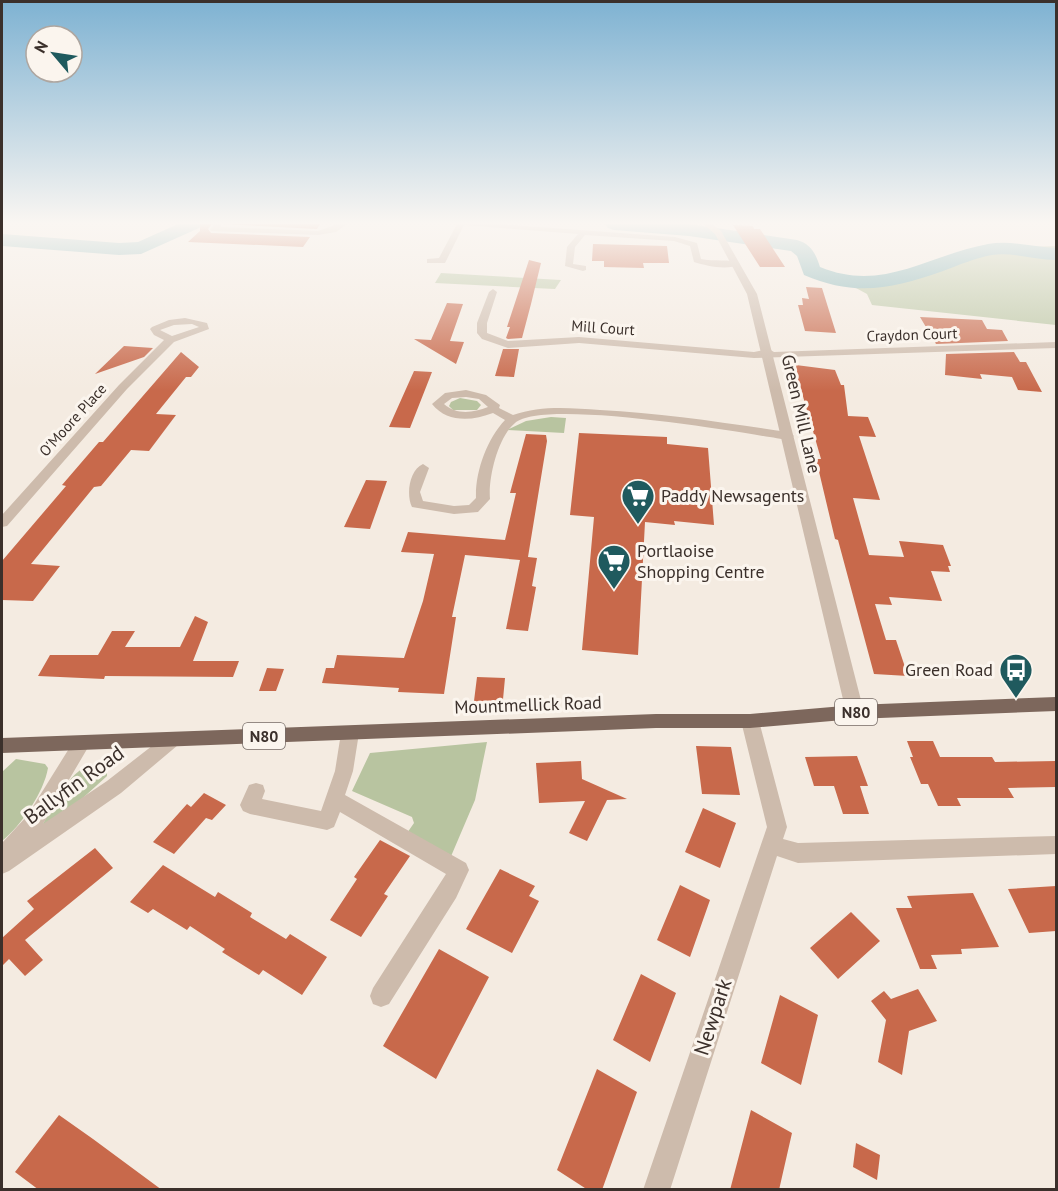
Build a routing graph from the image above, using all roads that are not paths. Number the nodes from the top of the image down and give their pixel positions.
1 (745, 280) edge
2 (494, 292) dead end
3 (170, 340) dead end
4 (1056, 345) edge
5 (769, 354) junction
6 (493, 409) dead end
7 (512, 418) junction
8 (788, 436) junction
9 (423, 468) dead end
10 (2, 523) edge
11 (1056, 704) edge
12 (855, 712) junction
13 (750, 721) junction
14 (350, 733) junction
15 (171, 740) junction
16 (81, 744) junction
17 (2, 746) edge
18 (256, 790) dead end
19 (336, 800) junction
20 (770, 844) junction
21 (1056, 845) edge
22 (2, 857) edge
23 (2, 864) edge
24 (381, 996) dead end
25 (656, 1190) edge

1 - 5 street, Green Mill Lane
2 - 5 street, Mill Court
3 - 10 street, O'Moore Place
4 - 5 street, Craydon Court
5 - 8 street, Green Mill Lane
6 - 7 street
7 - 8 street
7 - 9 street
8 - 12 street, Green Mill Lane
11 - 12 main road, Mountmellick Road / N80
12 - 13 main road, Mountmellick Road / N80
13 - 14 main road, Mountmellick Road / N80
13 - 20 street, Newpark
14 - 15 main road, Mountmellick Road / N80
14 - 19 street
15 - 16 main road, Mountmellick Road / N80
15 - 23 street, Ballyfin Road
16 - 17 main road, Mountmellick Road / N80
16 - 22 street, Ballyfin Road
18 - 19 street
19 - 24 street
20 - 21 street
20 - 25 street, Newpark

